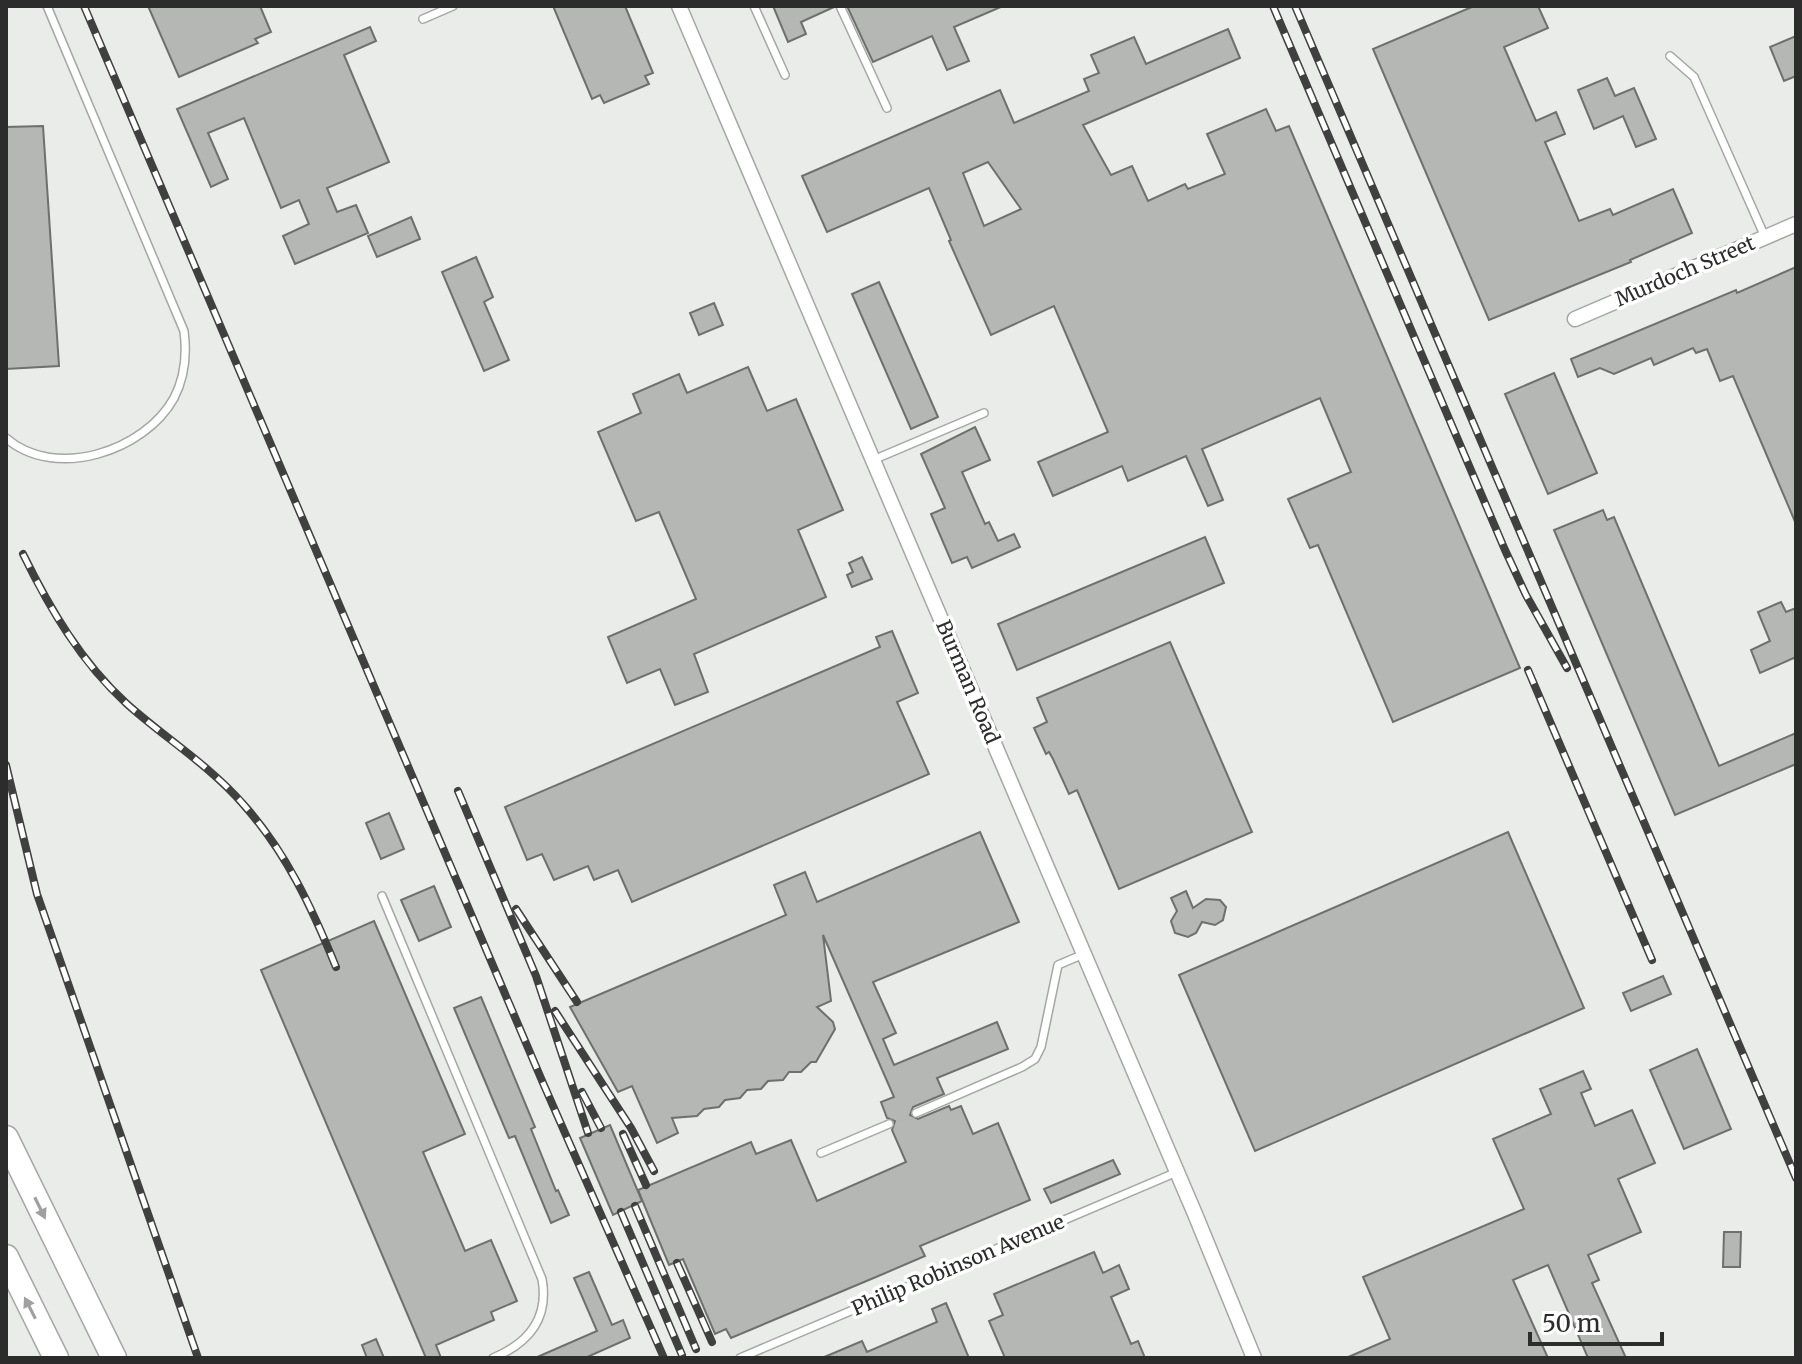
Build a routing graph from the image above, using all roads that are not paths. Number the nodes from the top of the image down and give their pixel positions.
1 (47, 6) edge
2 (453, 6) edge
3 (679, 6) edge
4 (754, 6) edge
5 (840, 6) edge
6 (423, 19) dead end
7 (1670, 56) dead end
8 (785, 75) dead end
9 (887, 108) dead end
10 (1796, 224) edge
11 (1765, 237) junction
12 (1575, 319) dead end
13 (984, 413) dead end
14 (6, 438) edge
15 (873, 460) junction
16 (382, 896) dead end
17 (1084, 954) junction
18 (916, 1113) dead end
19 (889, 1124) dead end
20 (6, 1138) edge
21 (821, 1153) dead end
22 (1177, 1172) junction
23 (6, 1257) edge
24 (56, 1358) edge
25 (114, 1358) edge
26 (493, 1358) edge
27 (740, 1358) edge
28 (1254, 1358) edge

1 - 14 lane
2 - 6 lane
3 - 15 street, Burman Road
4 - 8 lane
5 - 9 lane
7 - 11 lane
10 - 11 street, Murdoch Street
11 - 12 street, Murdoch Street
13 - 15 lane
15 - 17 street, Burman Road
16 - 26 lane
17 - 18 lane
17 - 22 street, Burman Road
19 - 21 lane
20 -> 25 highway
22 - 27 lane, Philip Robinson Avenue
22 - 28 street, Burman Road
24 -> 23 highway

